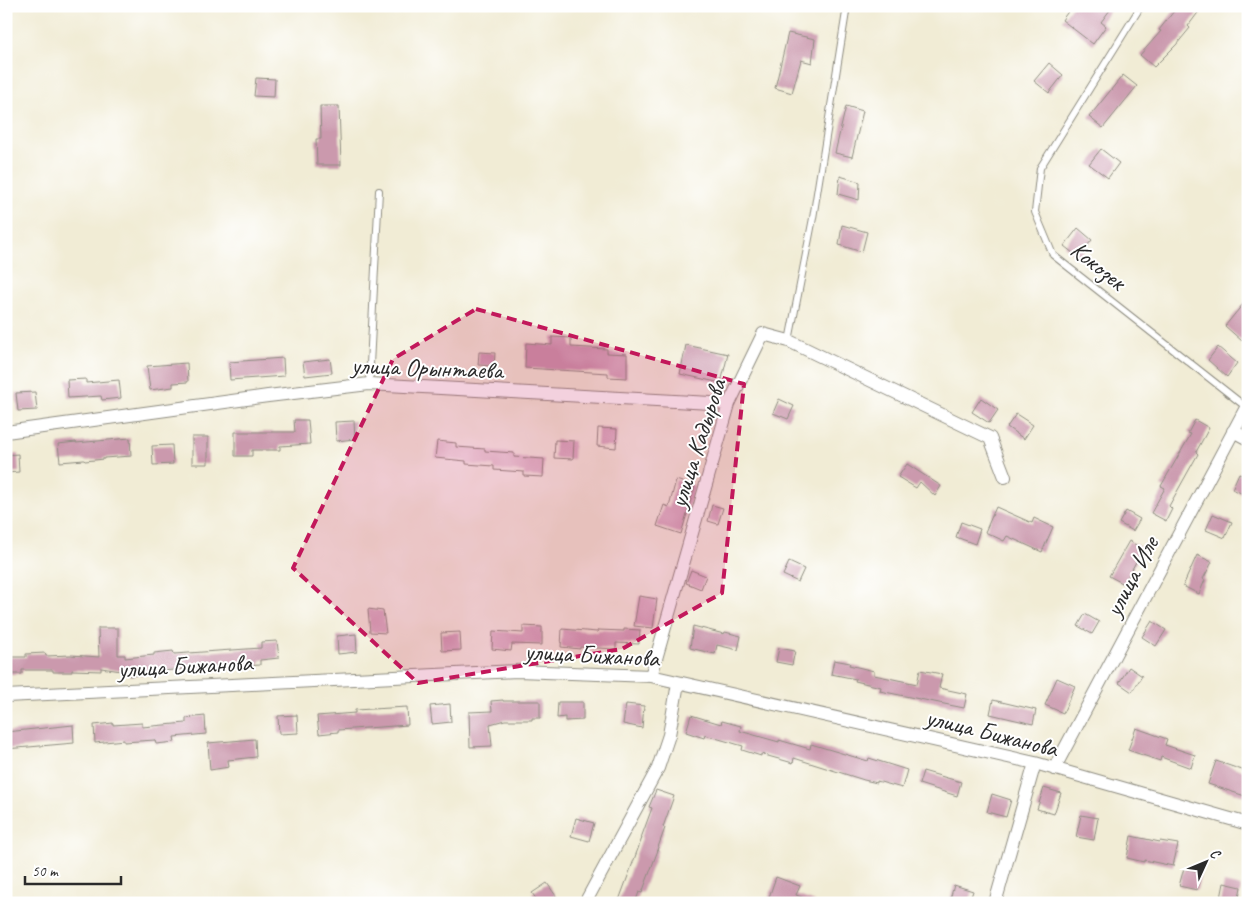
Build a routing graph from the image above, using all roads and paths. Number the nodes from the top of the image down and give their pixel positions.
1 (847, 6) edge
2 (1140, 6) edge
3 (379, 191) dead end
4 (789, 341) junction
5 (369, 384) junction
6 (729, 404) junction
7 (1247, 405) edge
8 (1233, 431) junction
9 (6, 432) edge
10 (1248, 439) edge
11 (1005, 477) dead end
12 (651, 676) junction
13 (678, 683) junction
14 (6, 696) edge
15 (1034, 763) junction
16 (1054, 769) junction
17 (1248, 824) edge
18 (585, 903) edge
19 (995, 903) edge

1 - 4 lane
2 - 7 lane, Кокозек
3 - 5 lane
4 - 6 street, улица Кадырова
4 - 11 street, улица Кадырова
5 - 6 street, улица Орынтаева
5 - 9 street, улица Орынтаева
6 - 12 street, улица Кадырова
7 - 8 street, улица Иле
8 - 10 street
8 - 16 street, улица Иле
12 - 13 street, улица Бижанова
12 - 14 street, улица Бижанова
13 - 15 street, улица Бижанова
13 - 18 street
15 - 16 street, улица Бижанова
15 - 19 street
16 - 17 street, улица Бижанова

